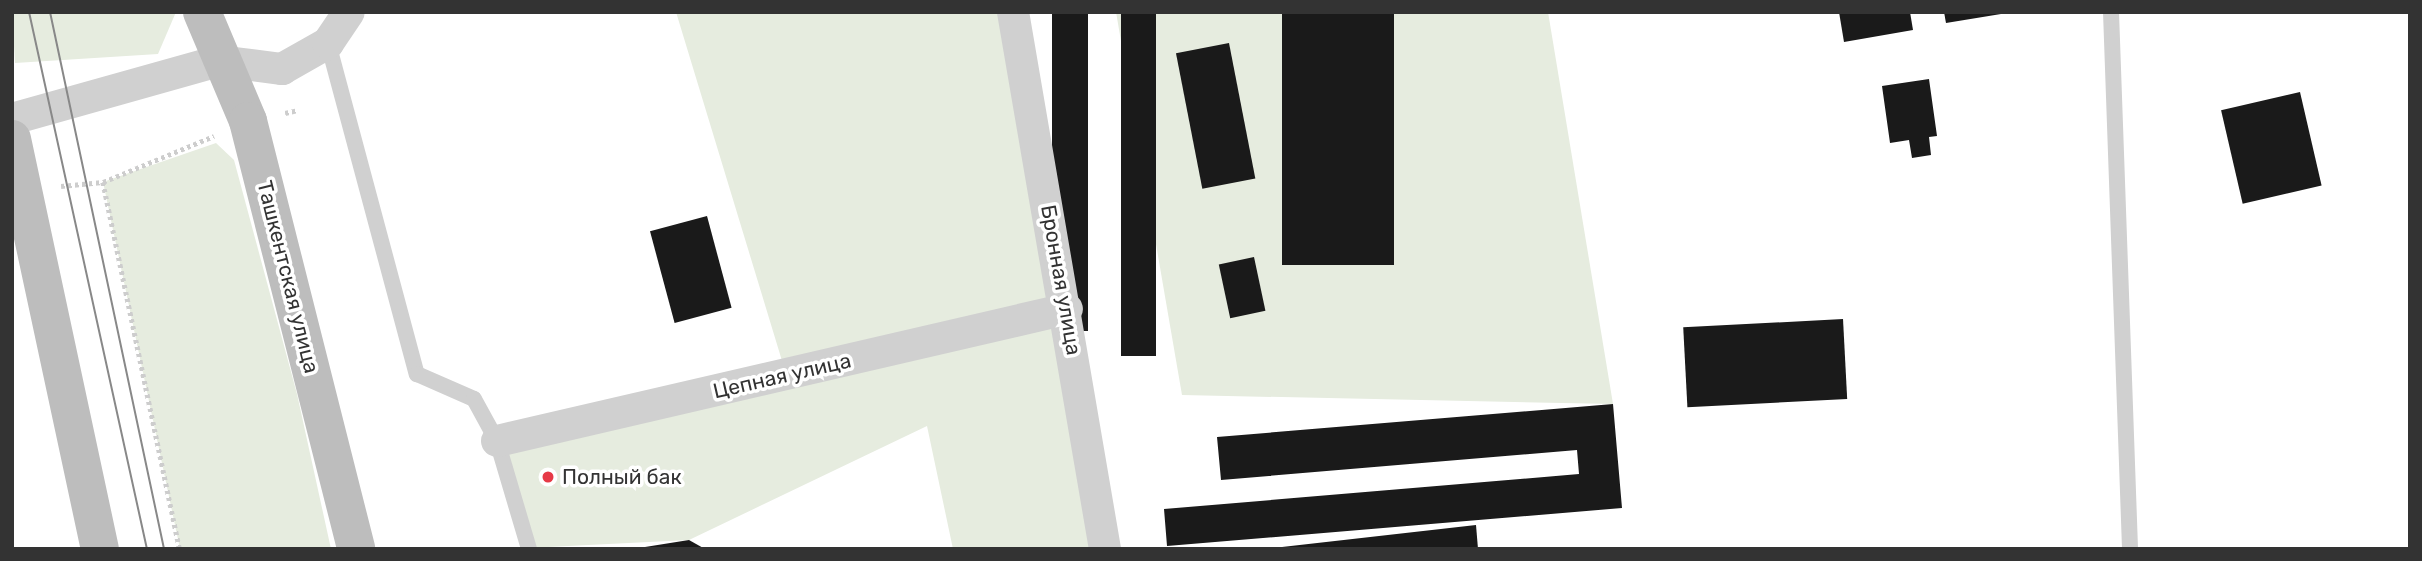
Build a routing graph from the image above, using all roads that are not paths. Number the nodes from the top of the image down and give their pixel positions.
1 (202, 12) edge
2 (349, 12) edge
3 (1013, 12) edge
4 (2111, 12) edge
5 (328, 43) junction
6 (219, 61) junction
7 (12, 119) edge
8 (12, 139) edge
9 (1067, 309) junction
10 (497, 441) junction
11 (100, 549) edge
12 (356, 549) edge
13 (529, 549) edge
14 (1105, 549) edge
15 (2130, 549) edge

1 - 6 main road, Ташкентская улица
2 - 5 street
3 - 9 street, Бронная улица
4 - 15 lane
5 - 6 street
5 - 10 lane
6 - 7 street
6 - 12 main road, Ташкентская улица
8 - 11 main road
9 - 10 street, Цепная улица
9 - 14 street, Бронная улица
10 - 13 lane

